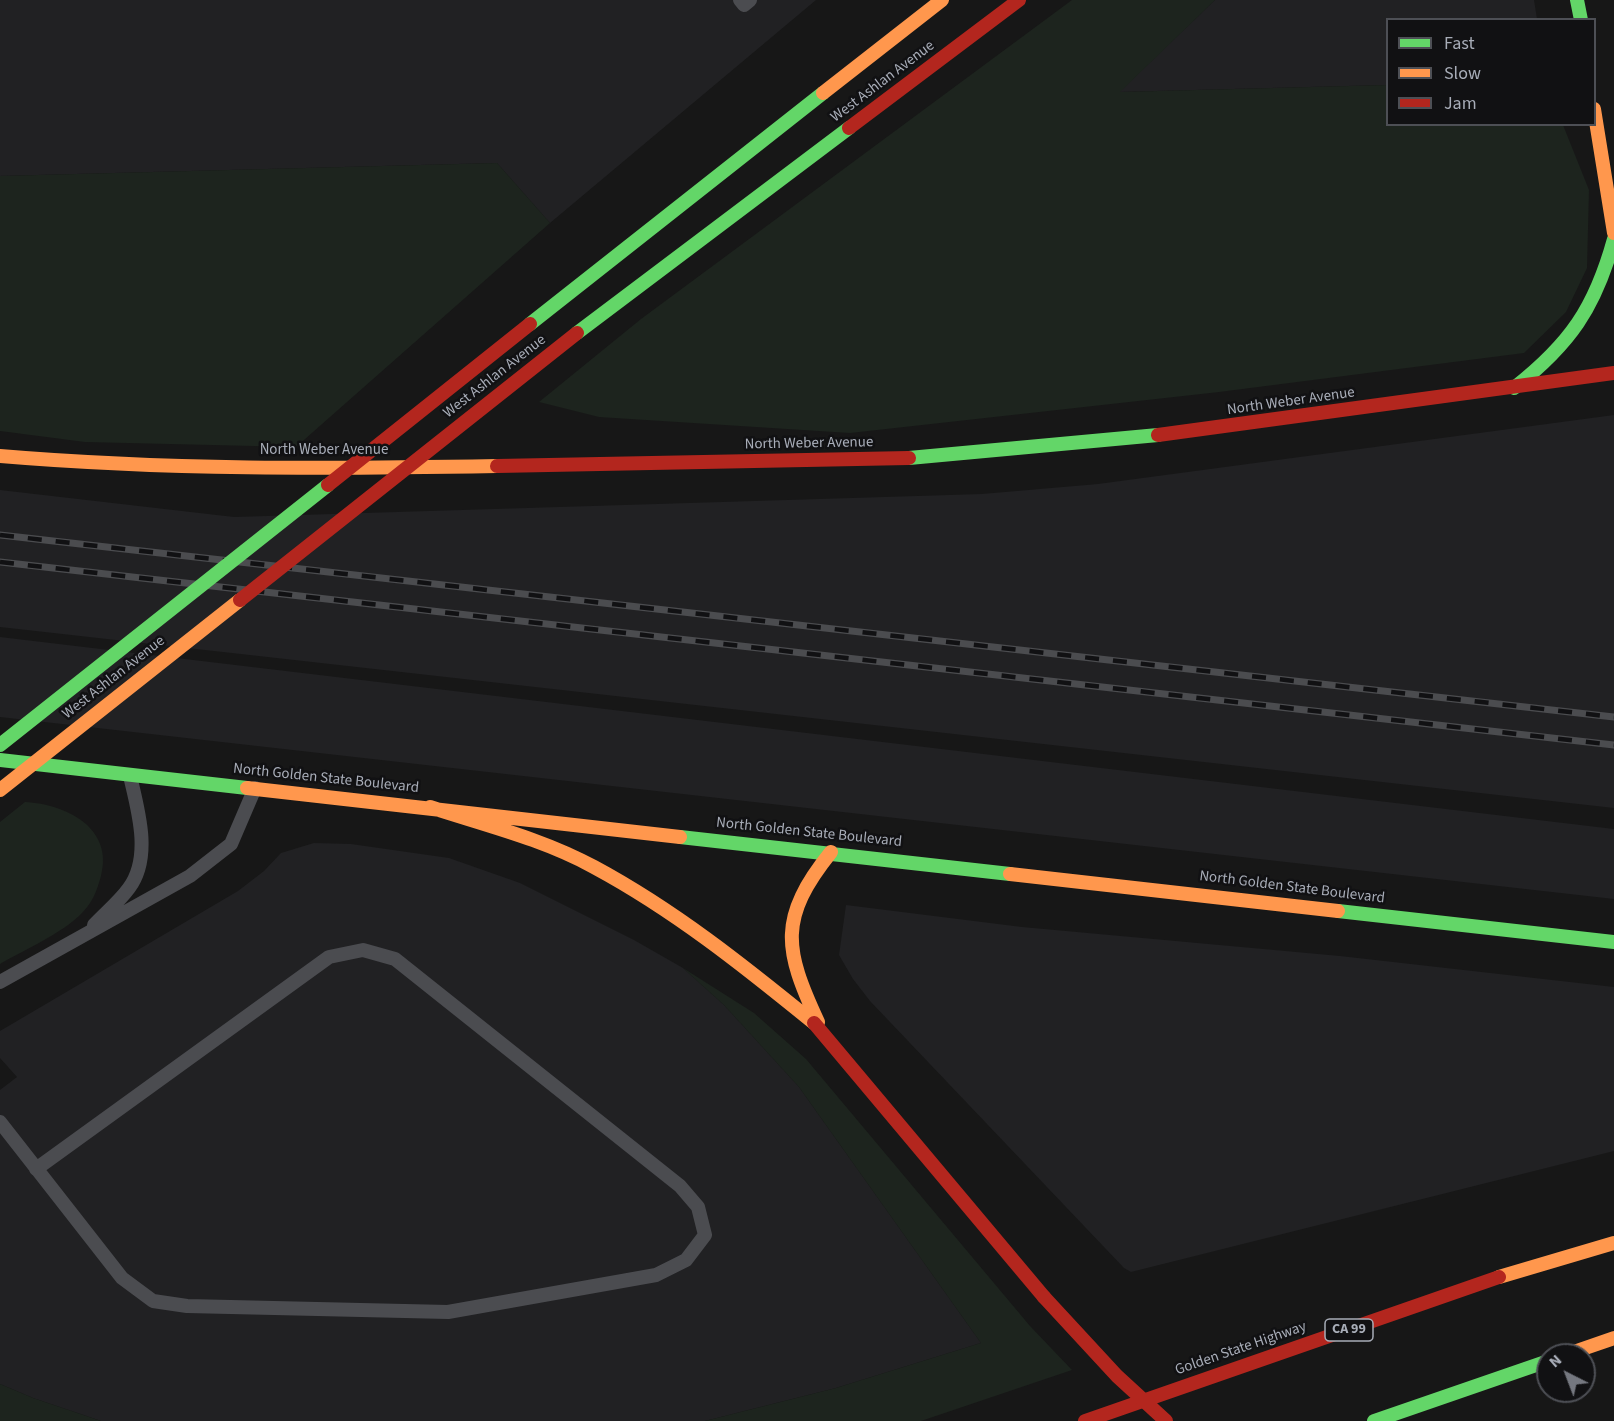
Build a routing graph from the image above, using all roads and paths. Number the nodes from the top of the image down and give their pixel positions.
1 (741, 0) edge
2 (750, 0) edge
3 (942, 0) edge
4 (1019, 0) edge
5 (1577, 0) edge
6 (1581, 18) edge
7 (1596, 121) edge
8 (1614, 233) edge
9 (1614, 239) edge
10 (1614, 373) edge
11 (1513, 389) junction
12 (0, 456) edge
13 (0, 745) edge
14 (0, 760) edge
15 (130, 774) junction
16 (255, 788) junction
17 (0, 790) edge
18 (430, 807) junction
19 (831, 852) junction
20 (83, 936) junction
21 (1614, 942) edge
22 (0, 982) edge
23 (821, 1029) junction
24 (0, 1122) edge
25 (36, 1168) junction
26 (1614, 1243) edge
27 (1614, 1338) edge
28 (1596, 1344) edge
29 (1536, 1365) edge
30 (1085, 1421) edge
31 (1166, 1421) edge
32 (1374, 1421) edge

1 - 2 lane
3 - 13 main road, West Ashlan Avenue, bridge
4 - 17 main road, West Ashlan Avenue, bridge
5 - 6 main road
7 - 8 main road
9 - 11 main road
10 - 11 main road, North Weber Avenue
11 - 12 main road, North Weber Avenue
14 - 15 main road, North Golden State Boulevard
15 - 16 main road, North Golden State Boulevard
15 - 20 lane
16 - 18 main road, North Golden State Boulevard
16 - 20 lane
18 - 19 main road, North Golden State Boulevard
18 - 23 main road
19 - 21 main road, North Golden State Boulevard
19 - 23 main road
20 - 22 lane
23 - 31 main road, bridge
24 - 25 lane
25 - 25 lane
26 - 30 main road, Golden State Highway / CA 99
27 - 28 main road
29 - 32 main road

